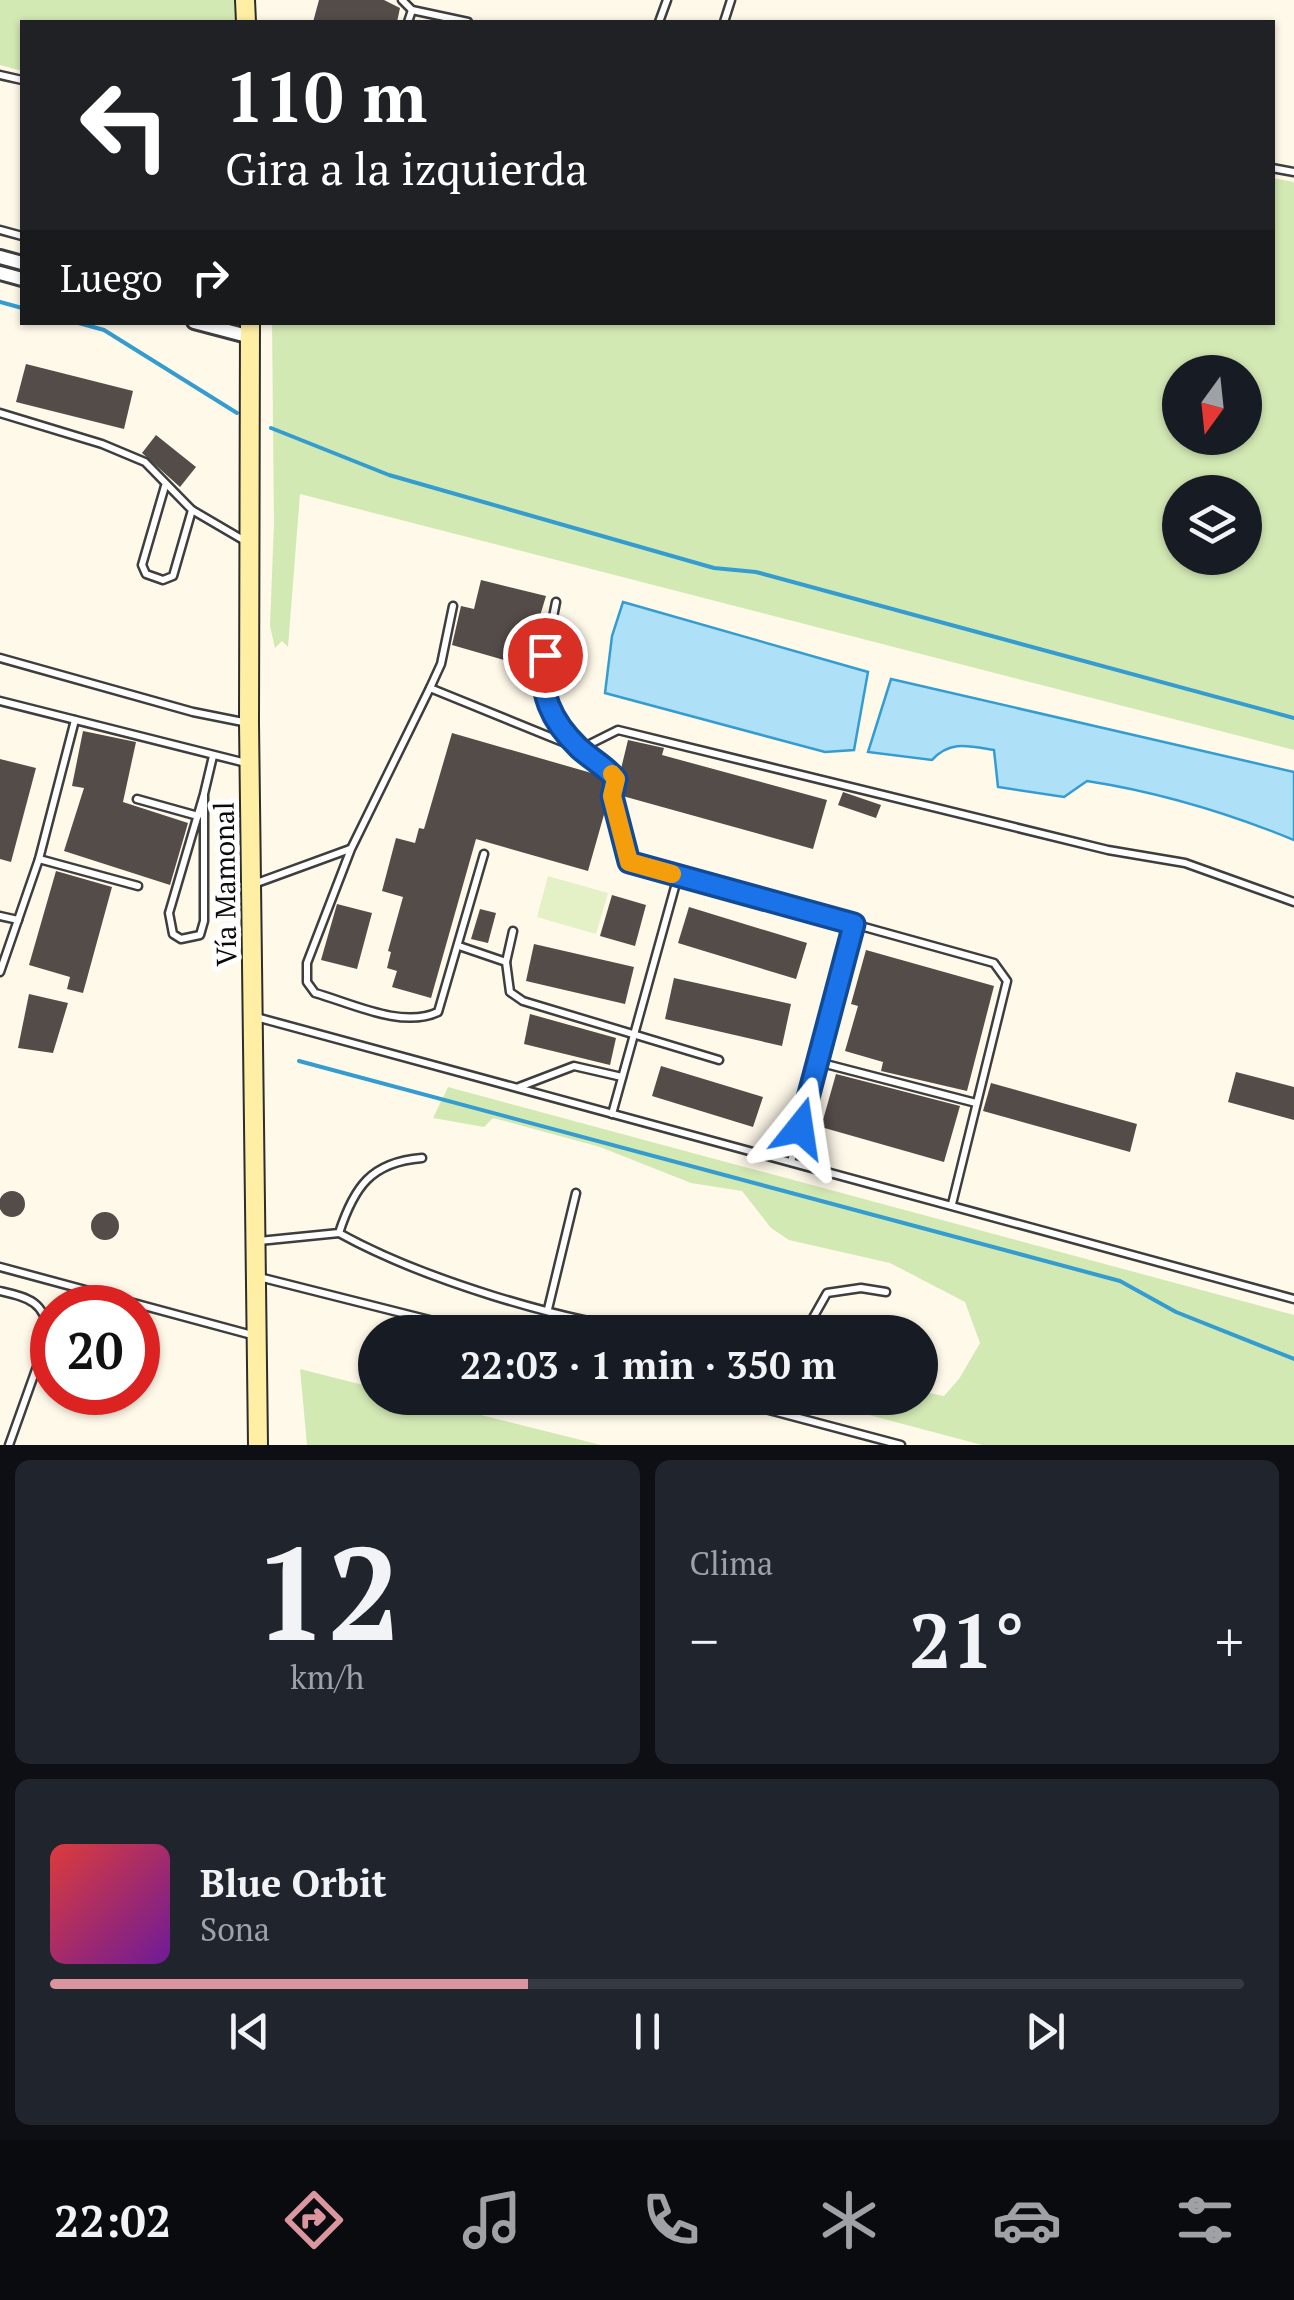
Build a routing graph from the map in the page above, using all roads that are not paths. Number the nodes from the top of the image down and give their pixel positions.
1 (402, 0) edge
2 (412, 10) junction
3 (409, 20) edge
4 (459, 20) edge
5 (215, 325) edge
6 (250, 330) edge
7 (0, 414) edge
8 (165, 486) junction
9 (192, 510) junction
10 (250, 544) junction
11 (556, 602) dead end
12 (454, 606) dead end
13 (0, 658) edge
14 (430, 688) junction
15 (0, 701) edge
16 (75, 720) junction
17 (249, 723) junction
18 (580, 748) junction
19 (213, 756) junction
20 (250, 764) junction
21 (204, 794) junction
22 (137, 799) dead end
23 (198, 816) junction
24 (352, 849) junction
25 (484, 854) dead end
26 (39, 859) junction
27 (678, 876) junction
28 (252, 885) junction
29 (138, 886) dead end
30 (1294, 902) edge
31 (0, 916) edge
32 (18, 920) junction
33 (854, 924) junction
34 (514, 931) dead end
35 (459, 946) junction
36 (506, 962) junction
37 (0, 972) edge
38 (255, 1016) junction
39 (634, 1033) junction
40 (719, 1060) dead end
41 (818, 1062) junction
42 (622, 1077) junction
43 (517, 1088) junction
44 (976, 1104) junction
45 (612, 1114) junction
46 (422, 1158) dead end
47 (791, 1162) junction
48 (576, 1194) dead end
49 (952, 1204) junction
50 (338, 1233) junction
51 (258, 1241) junction
52 (0, 1267) edge
53 (258, 1277) junction
54 (0, 1291) edge
55 (886, 1292) dead end
56 (1294, 1299) edge
57 (548, 1309) junction
58 (409, 1315) edge
59 (576, 1315) edge
60 (815, 1315) edge
61 (258, 1337) junction
62 (788, 1415) edge
63 (9, 1445) edge
64 (258, 1445) edge
65 (902, 1445) edge

1 - 2 lane
2 - 3 lane
2 - 4 lane
5 - 6 street
6 - 10 street, Vía Mamonal
7 - 8 lane
8 - 9 lane
8 - 9 lane
9 - 10 lane
10 - 17 street, Vía Mamonal
11 - 18 lane
12 - 14 lane
13 - 17 lane
14 - 18 lane
14 - 24 lane
15 - 16 lane
16 - 19 lane
16 - 26 lane
17 - 20 street, Vía Mamonal
18 - 27 lane
18 - 30 lane
19 - 20 lane
19 - 21 lane
20 - 28 street, Vía Mamonal
21 - 23 lane
21 - 23 lane
22 - 23 lane
24 - 28 lane
24 - 35 lane
25 - 35 lane
26 - 29 lane
26 - 32 lane
27 - 33 lane
27 - 39 lane
28 - 38 street, Vía Mamonal
31 - 32 lane
32 - 37 lane
33 - 41 lane
33 - 44 lane
34 - 36 lane
35 - 36 lane
36 - 39 lane
38 - 43 lane
38 - 51 street, Vía Mamonal
39 - 40 lane
39 - 42 lane
41 - 44 lane
41 - 47 lane
42 - 43 lane
42 - 45 lane
43 - 45 lane
44 - 49 lane
45 - 47 lane
46 - 50 lane
47 - 49 lane
48 - 57 lane
49 - 56 lane
50 - 51 lane
50 - 57 lane
51 - 53 street, Vía Mamonal
52 - 61 lane
53 - 58 lane
53 - 61 street, Vía Mamonal
54 - 63 lane
55 - 60 lane
57 - 59 lane
61 - 64 street, Vía Mamonal
62 - 65 lane

